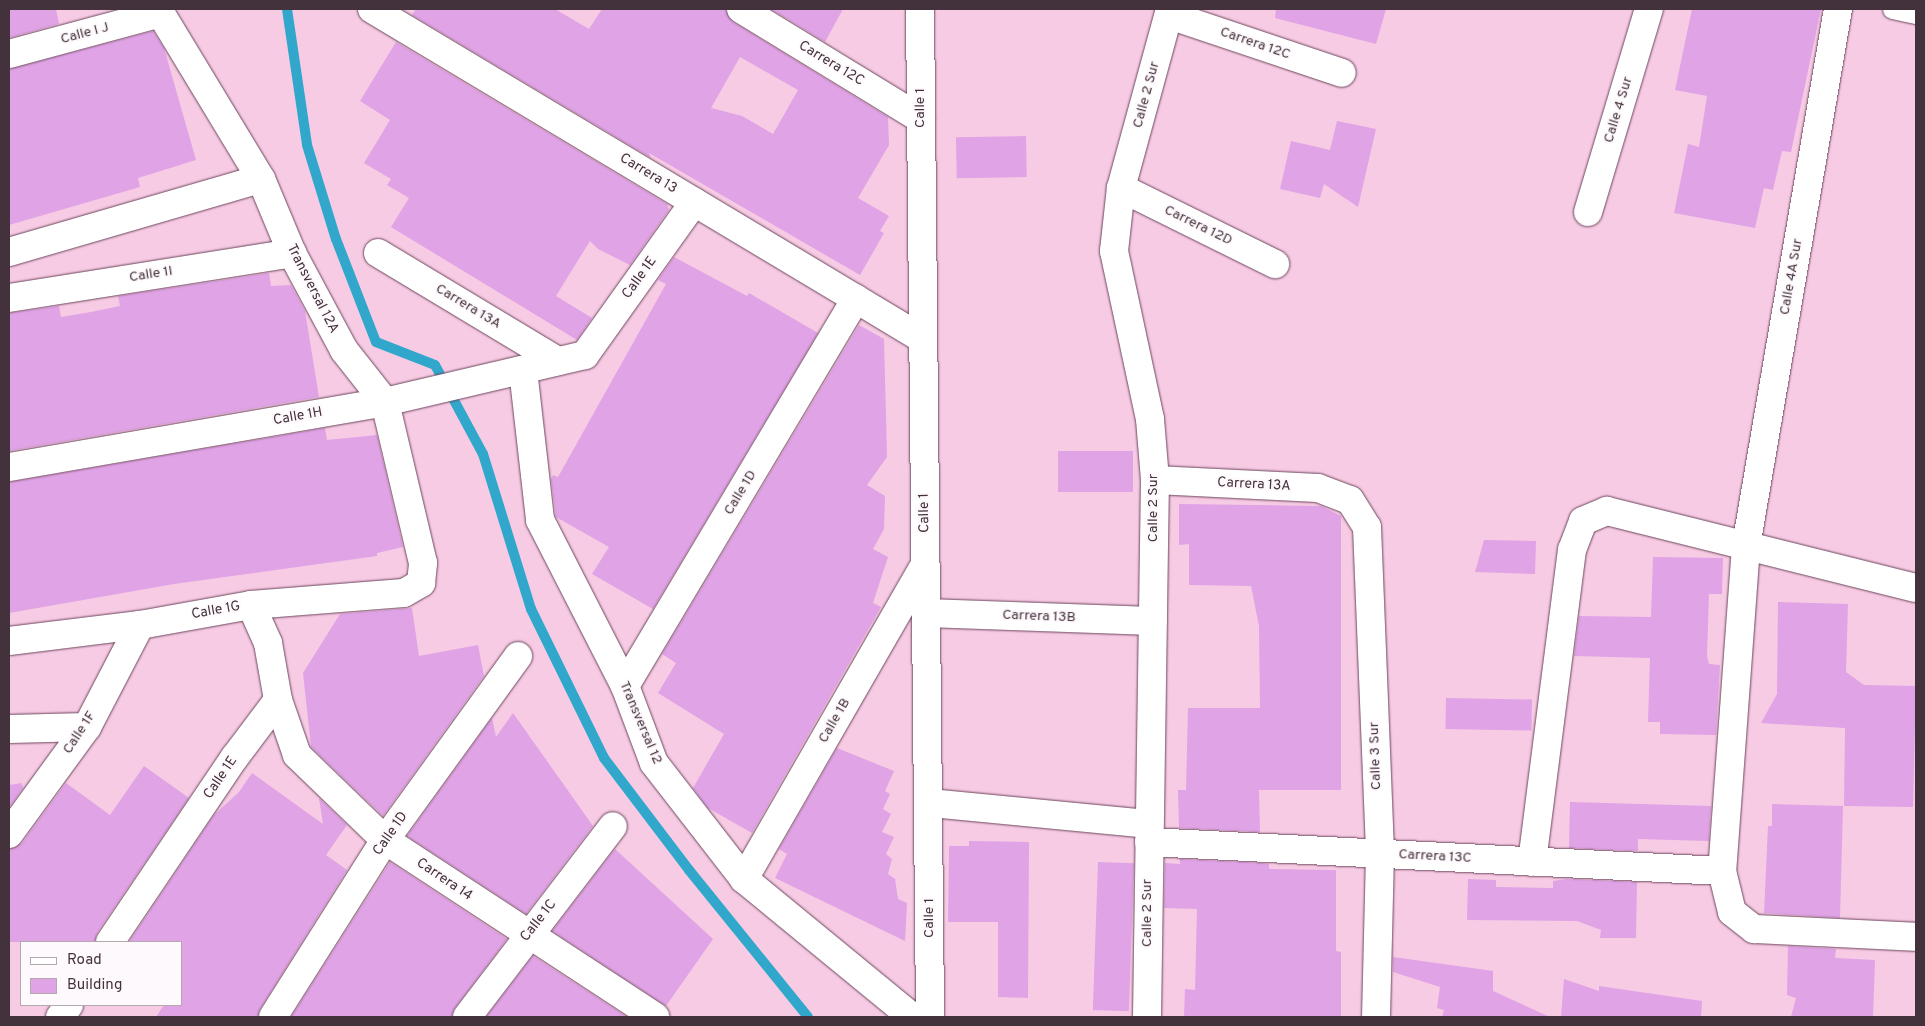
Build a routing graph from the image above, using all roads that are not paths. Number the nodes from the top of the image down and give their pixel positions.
1 (372, 9) edge
2 (741, 9) edge
3 (920, 9) edge
4 (1650, 9) edge
5 (1838, 9) edge
6 (1892, 9) edge
7 (160, 11) edge
8 (1169, 12) edge
9 (1916, 14) edge
10 (9, 54) edge
11 (1342, 73) dead end
12 (921, 119) junction
13 (261, 179) junction
14 (1121, 188) junction
15 (694, 202) junction
16 (1588, 212) dead end
17 (9, 252) edge
18 (292, 253) junction
19 (378, 253) dead end
20 (1275, 264) dead end
21 (9, 298) edge
22 (856, 299) junction
23 (923, 339) junction
24 (585, 355) joint
25 (558, 361) junction
26 (516, 371) junction
27 (393, 400) junction
28 (9, 467) edge
29 (1155, 480) junction
30 (1350, 500) joint
31 (1746, 546) junction
32 (925, 563) junction
33 (421, 582) joint
34 (1916, 588) edge
35 (251, 605) junction
36 (926, 613) junction
37 (1153, 621) junction
38 (140, 625) junction
39 (9, 641) edge
40 (518, 656) dead end
41 (626, 686) junction
42 (278, 700) junction
43 (87, 727) junction
44 (9, 729) edge
45 (930, 803) junction
46 (613, 826) dead end
47 (1149, 833) junction
48 (9, 834) edge
49 (385, 840) junction
50 (1380, 854) junction
51 (1532, 862) junction
52 (1722, 871) junction
53 (744, 879) junction
54 (527, 936) junction
55 (1916, 938) edge
56 (111, 941) edge
57 (67, 1006) edge
58 (60, 1017) edge
59 (273, 1017) edge
60 (466, 1017) edge
61 (655, 1017) edge
62 (912, 1017) edge
63 (930, 1017) edge
64 (1147, 1017) edge
65 (1376, 1017) edge

1 - 15 street, Carrera 13
2 - 12 street, Carrera 12C
3 - 12 street, Calle 1
4 - 16 street, Calle 4 Sur
5 - 31 street, Calle 4A Sur
6 - 9 lane
7 - 10 street, Calle I J
7 - 13 street, Transversal 12A
8 - 11 street, Carrera 12C
8 - 14 street, Calle 2 Sur
12 - 23 street, Calle 1
13 - 17 street
13 - 18 street, Transversal 12A
14 - 20 street, Carrera 12D
14 - 29 street, Calle 2 Sur
15 - 22 street, Carrera 13
15 - 24 street, Calle 1E
18 - 21 street, Calle 1I
18 - 27 street, Transversal 12A
19 - 25 street, Carrera 13A
22 - 23 street, Carrera 13
22 - 41 street, Calle 1D
23 - 32 street, Calle 1
24 - 25 street, Calle 1H
25 - 26 street, Calle 1H
26 - 27 street, Calle 1H
26 - 41 street, Transversal 12
27 - 28 street, Calle 1H
27 - 33 street, Transversal 12A
29 - 30 street, Carrera 13A
29 - 37 street, Calle 2 Sur
30 - 50 street, Calle 3 Sur
31 - 34 street
31 - 51 street
31 - 52 street, Calle 4A Sur
32 - 36 street, Calle 1
32 - 53 street, Calle 1B
33 - 35 street, Calle 1G
35 - 38 street, Calle 1G
35 - 42 street
36 - 37 street, Carrera 13B
36 - 45 street, Calle 1
37 - 47 street, Calle 2 Sur
38 - 39 street, Calle 1G
38 - 43 street, Calle 1F
40 - 49 street, Calle 1D
41 - 53 street, Transversal 12
42 - 49 street, Carrera 14
42 - 56 street, Calle 1E
43 - 44 street
43 - 48 street, Calle 1F
45 - 47 street, Carrera 13C
45 - 63 street, Calle 1
46 - 54 street, Calle 1C
47 - 50 street, Carrera 13C
47 - 64 street, Calle 2 Sur
49 - 54 street, Carrera 14
49 - 59 street, Calle 1D
50 - 51 street, Carrera 13C
50 - 65 street, Calle 3 Sur
51 - 52 street, Carrera 13C
52 - 55 street, Calle 4A Sur
53 - 62 street, Transversal 12
54 - 60 street, Calle 1C
54 - 61 street, Carrera 14
57 - 58 street

